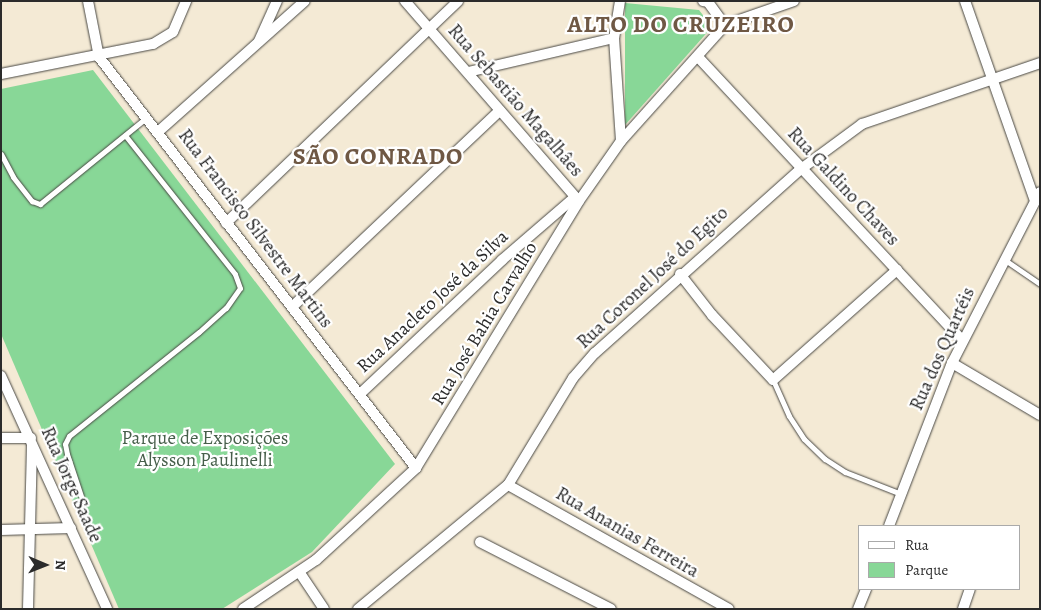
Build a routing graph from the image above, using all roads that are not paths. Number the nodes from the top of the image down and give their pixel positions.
1 (88, 1) edge
2 (186, 1) edge
3 (277, 1) edge
4 (305, 1) edge
5 (405, 1) edge
6 (458, 1) edge
7 (620, 1) edge
8 (703, 1) edge
9 (794, 1) edge
10 (965, 1) edge
11 (708, 2) edge
12 (725, 25) junction
13 (429, 28) junction
14 (614, 38) junction
15 (257, 45) junction
16 (99, 57) junction
17 (698, 57) junction
18 (1040, 63) edge
19 (468, 72) junction
20 (1, 74) edge
21 (992, 79) junction
22 (500, 110) junction
23 (147, 117) junction
24 (159, 131) junction
25 (125, 135) junction
26 (621, 140) junction
27 (1, 154) edge
28 (801, 169) junction
29 (1040, 192) edge
30 (577, 199) junction
31 (1034, 201) junction
32 (226, 223) junction
33 (1004, 259) junction
34 (896, 270) junction
35 (680, 274) junction
36 (1040, 284) edge
37 (292, 307) junction
38 (963, 341) junction
39 (952, 363) junction
40 (1, 376) edge
41 (773, 380) junction
42 (361, 393) junction
43 (1040, 415) edge
44 (1, 438) edge
45 (32, 440) junction
46 (416, 468) junction
47 (508, 485) junction
48 (901, 494) junction
49 (82, 496) dead end
50 (889, 525) edge
51 (71, 528) junction
52 (28, 529) junction
53 (1, 530) edge
54 (480, 542) dead end
55 (300, 572) junction
56 (866, 590) edge
57 (970, 590) edge
58 (724, 608) edge
59 (28, 609) edge
60 (107, 609) edge
61 (243, 609) edge
62 (324, 609) edge
63 (358, 609) edge
64 (611, 609) edge
65 (858, 609) edge
66 (963, 609) edge

1 - 16 street, Rua Francisco Silvestre Martins
2 - 16 street
3 - 15 street
4 - 15 street
5 - 13 street, Rua Sebastião Magalhâes
6 - 13 street
7 - 14 street
8 - 11 street
9 - 12 street
10 - 21 street
11 - 12 street
12 - 17 street, Rua José Bahia Carvalho
13 - 19 street, Rua Sebastião Magalhâes
13 - 32 street
14 - 19 street
14 - 26 street
15 - 24 street
16 - 20 street
16 - 23 street, Rua Francisco Silvestre Martins
17 - 26 street, Rua José Bahia Carvalho
17 - 28 street, Rua Galdino Chaves
18 - 21 street, Rua Coronel José do Egito
19 - 22 street, Rua Sebastião Magalhâes
21 - 28 street, Rua Coronel José do Egito
21 - 31 street
22 - 30 street, Rua Sebastião Magalhâes
22 - 37 street
23 - 24 street, Rua Francisco Silvestre Martins
23 - 25 lane
24 - 32 street, Rua Francisco Silvestre Martins
25 - 27 lane
25 - 49 lane
26 - 30 street, Rua José Bahia Carvalho
28 - 34 street, Rua Galdino Chaves
28 - 35 street, Rua Coronel José do Egito
29 - 31 street, Rua dos Quartéis
30 - 42 street, Rua Anacleto José da Silva
30 - 46 street, Rua José Bahia Carvalho
31 - 33 street, Rua dos Quartéis
32 - 37 street, Rua Francisco Silvestre Martins
33 - 36 lane
33 - 38 street, Rua dos Quartéis
34 - 38 street, Rua Galdino Chaves
34 - 41 street
35 - 41 street
35 - 47 street, Rua Coronel José do Egito
37 - 42 street, Rua Francisco Silvestre Martins
38 - 39 street, Rua dos Quartéis
39 - 43 street
39 - 48 street, Rua dos Quartéis
40 - 45 street, Rua Jorge Saade
41 - 48 lane
42 - 46 street, Rua Francisco Silvestre Martins
44 - 45 street
45 - 51 street, Rua Jorge Saade
45 - 52 street
46 - 55 street, Rua José Bahia Carvalho
47 - 58 street, Rua Ananias Ferreira
47 - 63 street, Rua Coronel José do Egito
48 - 50 street, Rua dos Quartéis
51 - 52 street
51 - 60 street, Rua Jorge Saade
52 - 53 street
52 - 59 street
54 - 64 street
55 - 61 street, Rua José Bahia Carvalho
55 - 62 street
56 - 65 street
57 - 66 street

